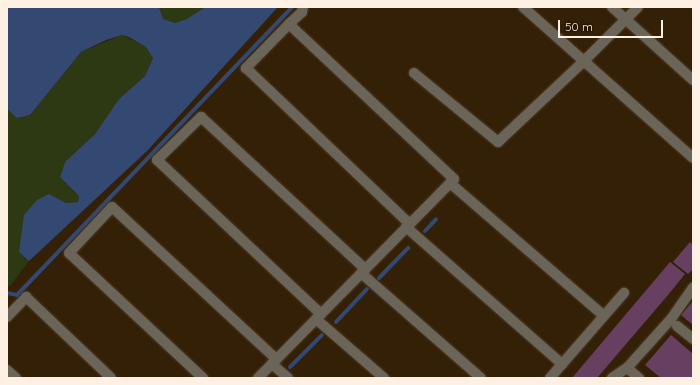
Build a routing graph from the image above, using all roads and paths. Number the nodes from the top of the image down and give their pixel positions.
1 (303, 7) edge
2 (523, 7) edge
3 (612, 7) edge
4 (638, 7) edge
5 (626, 20) junction
6 (289, 24) junction
7 (584, 61) junction
8 (414, 72) dead end
9 (693, 80) edge
10 (693, 158) edge
11 (450, 182) junction
12 (408, 226) junction
13 (363, 271) junction
14 (693, 287) edge
15 (624, 293) dead end
16 (318, 316) junction
17 (604, 316) junction
18 (7, 317) edge
19 (677, 326) dead end
20 (693, 339) edge
21 (274, 361) junction
22 (562, 364) junction
23 (627, 368) junction
24 (7, 370) edge
25 (16, 378) edge
26 (111, 378) edge
27 (203, 378) edge
28 (258, 378) edge
29 (288, 378) edge
30 (384, 378) edge
31 (481, 378) edge
32 (550, 378) edge
33 (612, 378) edge
34 (639, 378) edge

1 - 6 street
2 - 7 street
3 - 5 street
4 - 5 street
5 - 7 street
5 - 9 street
6 - 11 street
6 - 12 street
7 - 8 street
7 - 10 street
11 - 12 street
11 - 17 street
12 - 13 street
12 - 22 street
13 - 16 street
13 - 16 street
13 - 31 street
14 - 23 street
15 - 17 street
16 - 21 street
16 - 30 street
17 - 22 street
18 - 26 street
19 - 20 street
21 - 27 street
21 - 28 street
21 - 29 street
22 - 32 street
23 - 33 street
23 - 34 street
24 - 25 street

